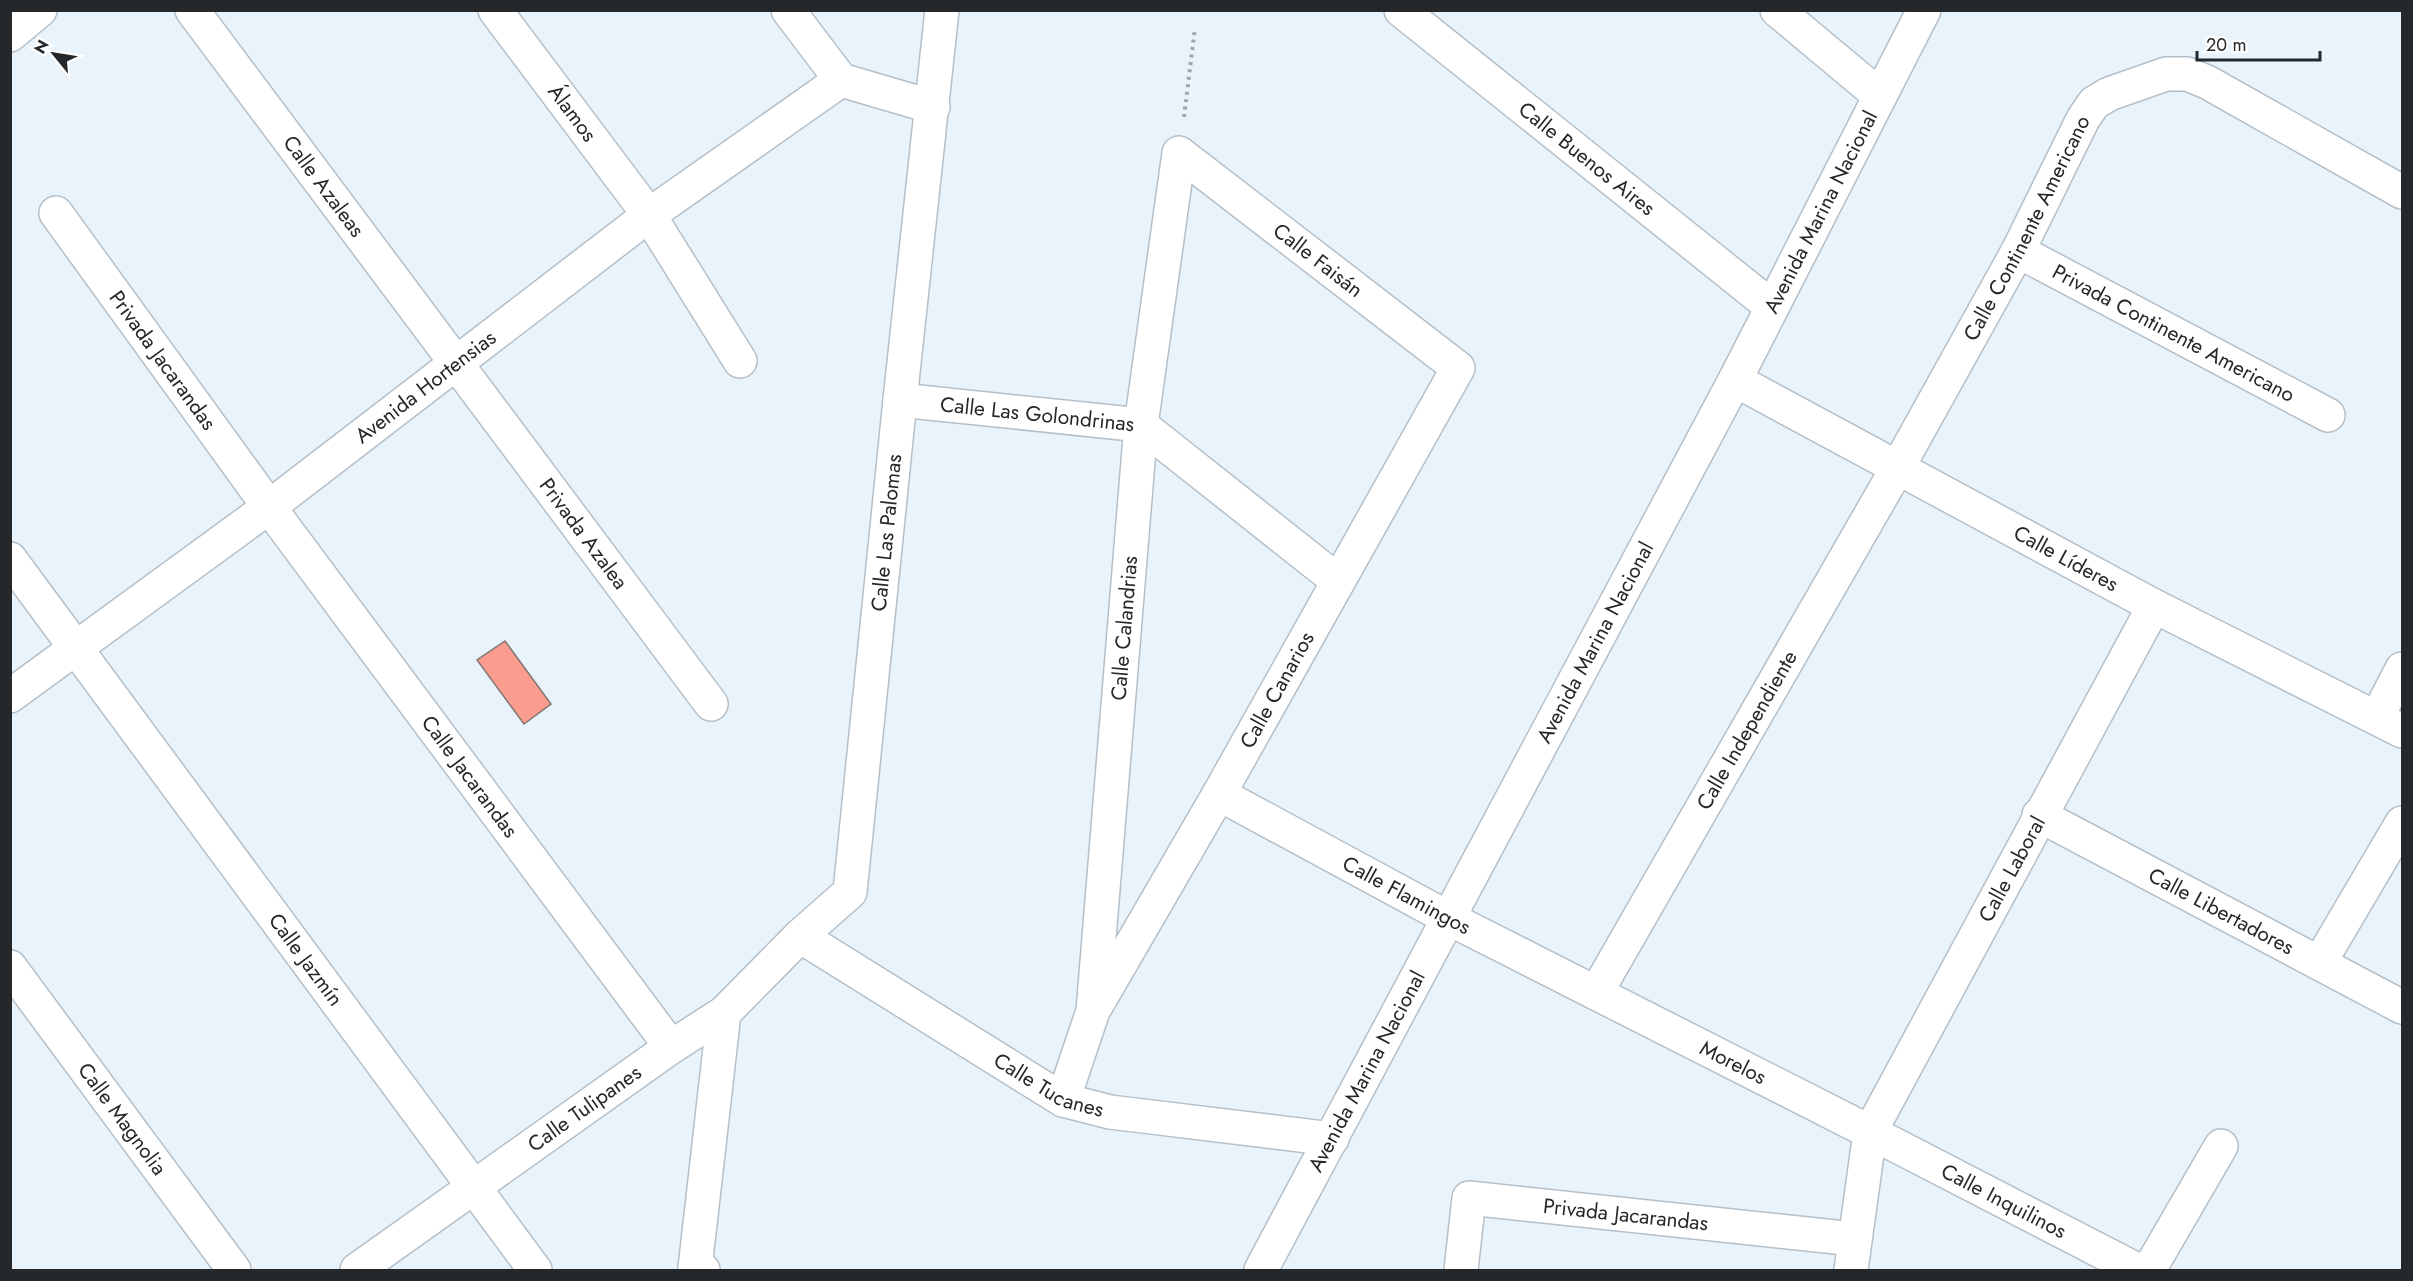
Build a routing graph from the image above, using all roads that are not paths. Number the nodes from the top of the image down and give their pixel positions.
1 (40, 10) edge
2 (192, 10) edge
3 (495, 10) edge
4 (788, 10) edge
5 (942, 10) edge
6 (1401, 10) edge
7 (1777, 10) edge
8 (1924, 10) edge
9 (10, 35) edge
10 (841, 81) junction
11 (1880, 96) junction
12 (933, 107) junction
13 (1179, 153) joint
14 (2403, 192) edge
15 (56, 213) dead end
16 (649, 215) junction
17 (2018, 251) junction
18 (1772, 307) junction
19 (740, 361) dead end
20 (456, 364) junction
21 (1458, 368) joint
22 (1735, 380) junction
23 (900, 400) junction
24 (2328, 415) dead end
25 (1141, 425) junction
26 (1898, 467) junction
27 (269, 507) junction
28 (10, 559) edge
29 (1338, 581) junction
30 (2154, 606) junction
31 (77, 647) junction
32 (2403, 669) edge
33 (10, 696) edge
34 (711, 704) dead end
35 (2390, 724) edge
36 (1219, 794) junction
37 (2040, 815) junction
38 (2403, 823) edge
39 (1450, 919) junction
40 (801, 936) junction
41 (2320, 962) junction
42 (10, 967) edge
43 (1596, 993) junction
44 (2403, 1007) edge
45 (1093, 1011) junction
46 (724, 1013) junction
47 (671, 1047) junction
48 (1063, 1100) junction
49 (1870, 1132) junction
50 (1332, 1138) junction
51 (2221, 1146) dead end
52 (473, 1186) junction
53 (1852, 1255) edge
54 (234, 1270) edge
55 (357, 1270) edge
56 (535, 1270) edge
57 (703, 1270) edge
58 (1261, 1270) edge
59 (1461, 1270) edge
60 (2137, 1270) edge
61 (2149, 1270) edge

1 - 9 street
2 - 20 street, Calle Azaleas
3 - 16 street, Álamos
4 - 10 street
5 - 12 street, Calle Las Palomas
6 - 18 street, Calle Buenos Aires
7 - 11 street
8 - 11 street, Avenida Marina Nacional
10 - 12 street
10 - 16 street, Avenida Hortensias
11 - 18 street, Avenida Marina Nacional
12 - 23 street, Calle Las Palomas
13 - 21 street, Calle Faisán
13 - 25 street, Calle Calandrias
14 - 17 street, Calle Continente Americano
15 - 27 street, Privada Jacarandas
16 - 19 street, Álamos
16 - 20 street, Avenida Hortensias
17 - 24 street, Privada Continente Americano
17 - 26 street, Calle Continente Americano
18 - 22 street, Avenida Marina Nacional
20 - 27 street, Avenida Hortensias
20 - 34 street, Privada Azalea
21 - 29 street, Calle Canarios
22 - 26 street, Calle Líderes
22 - 39 street, Avenida Marina Nacional
23 - 25 street, Calle Las Golondrinas
23 - 40 street, Calle Las Palomas
25 - 29 street, Calle Las Golondrinas
25 - 45 street, Calle Calandrias
26 - 30 street, Calle Líderes
26 - 43 street, Calle Independiente
27 - 31 street, Avenida Hortensias
27 - 47 street, Calle Jacarandas
28 - 31 street, Calle Jazmín
29 - 36 street, Calle Canarios
30 - 35 street, Calle Líderes
30 - 37 street, Calle Laboral
31 - 33 street, Avenida Hortensias
31 - 52 street, Calle Jazmín
32 - 35 street
36 - 39 street, Calle Flamingos
36 - 45 street, Calle Canarios
37 - 41 street, Calle Libertadores
37 - 49 street, Calle Laboral
38 - 41 street
39 - 43 street, Calle Flamingos
39 - 50 street, Avenida Marina Nacional
40 - 46 street, Calle Tulipanes
40 - 48 street, Calle Tucanes
41 - 44 street, Calle Libertadores
42 - 54 street, Calle Magnolia
43 - 49 street, Morelos
45 - 48 street, Calle Calandrias
46 - 47 street, Calle Tulipanes
46 - 57 street
47 - 52 street, Calle Tulipanes
48 - 50 street, Calle Tucanes
49 - 53 street, Calle Laboral
49 - 60 street, Calle Inquilinos
50 - 58 street, Avenida Marina Nacional
51 - 61 street
52 - 55 street, Calle Tulipanes
52 - 56 street, Calle Jazmín
53 - 59 street, Privada Jacarandas

